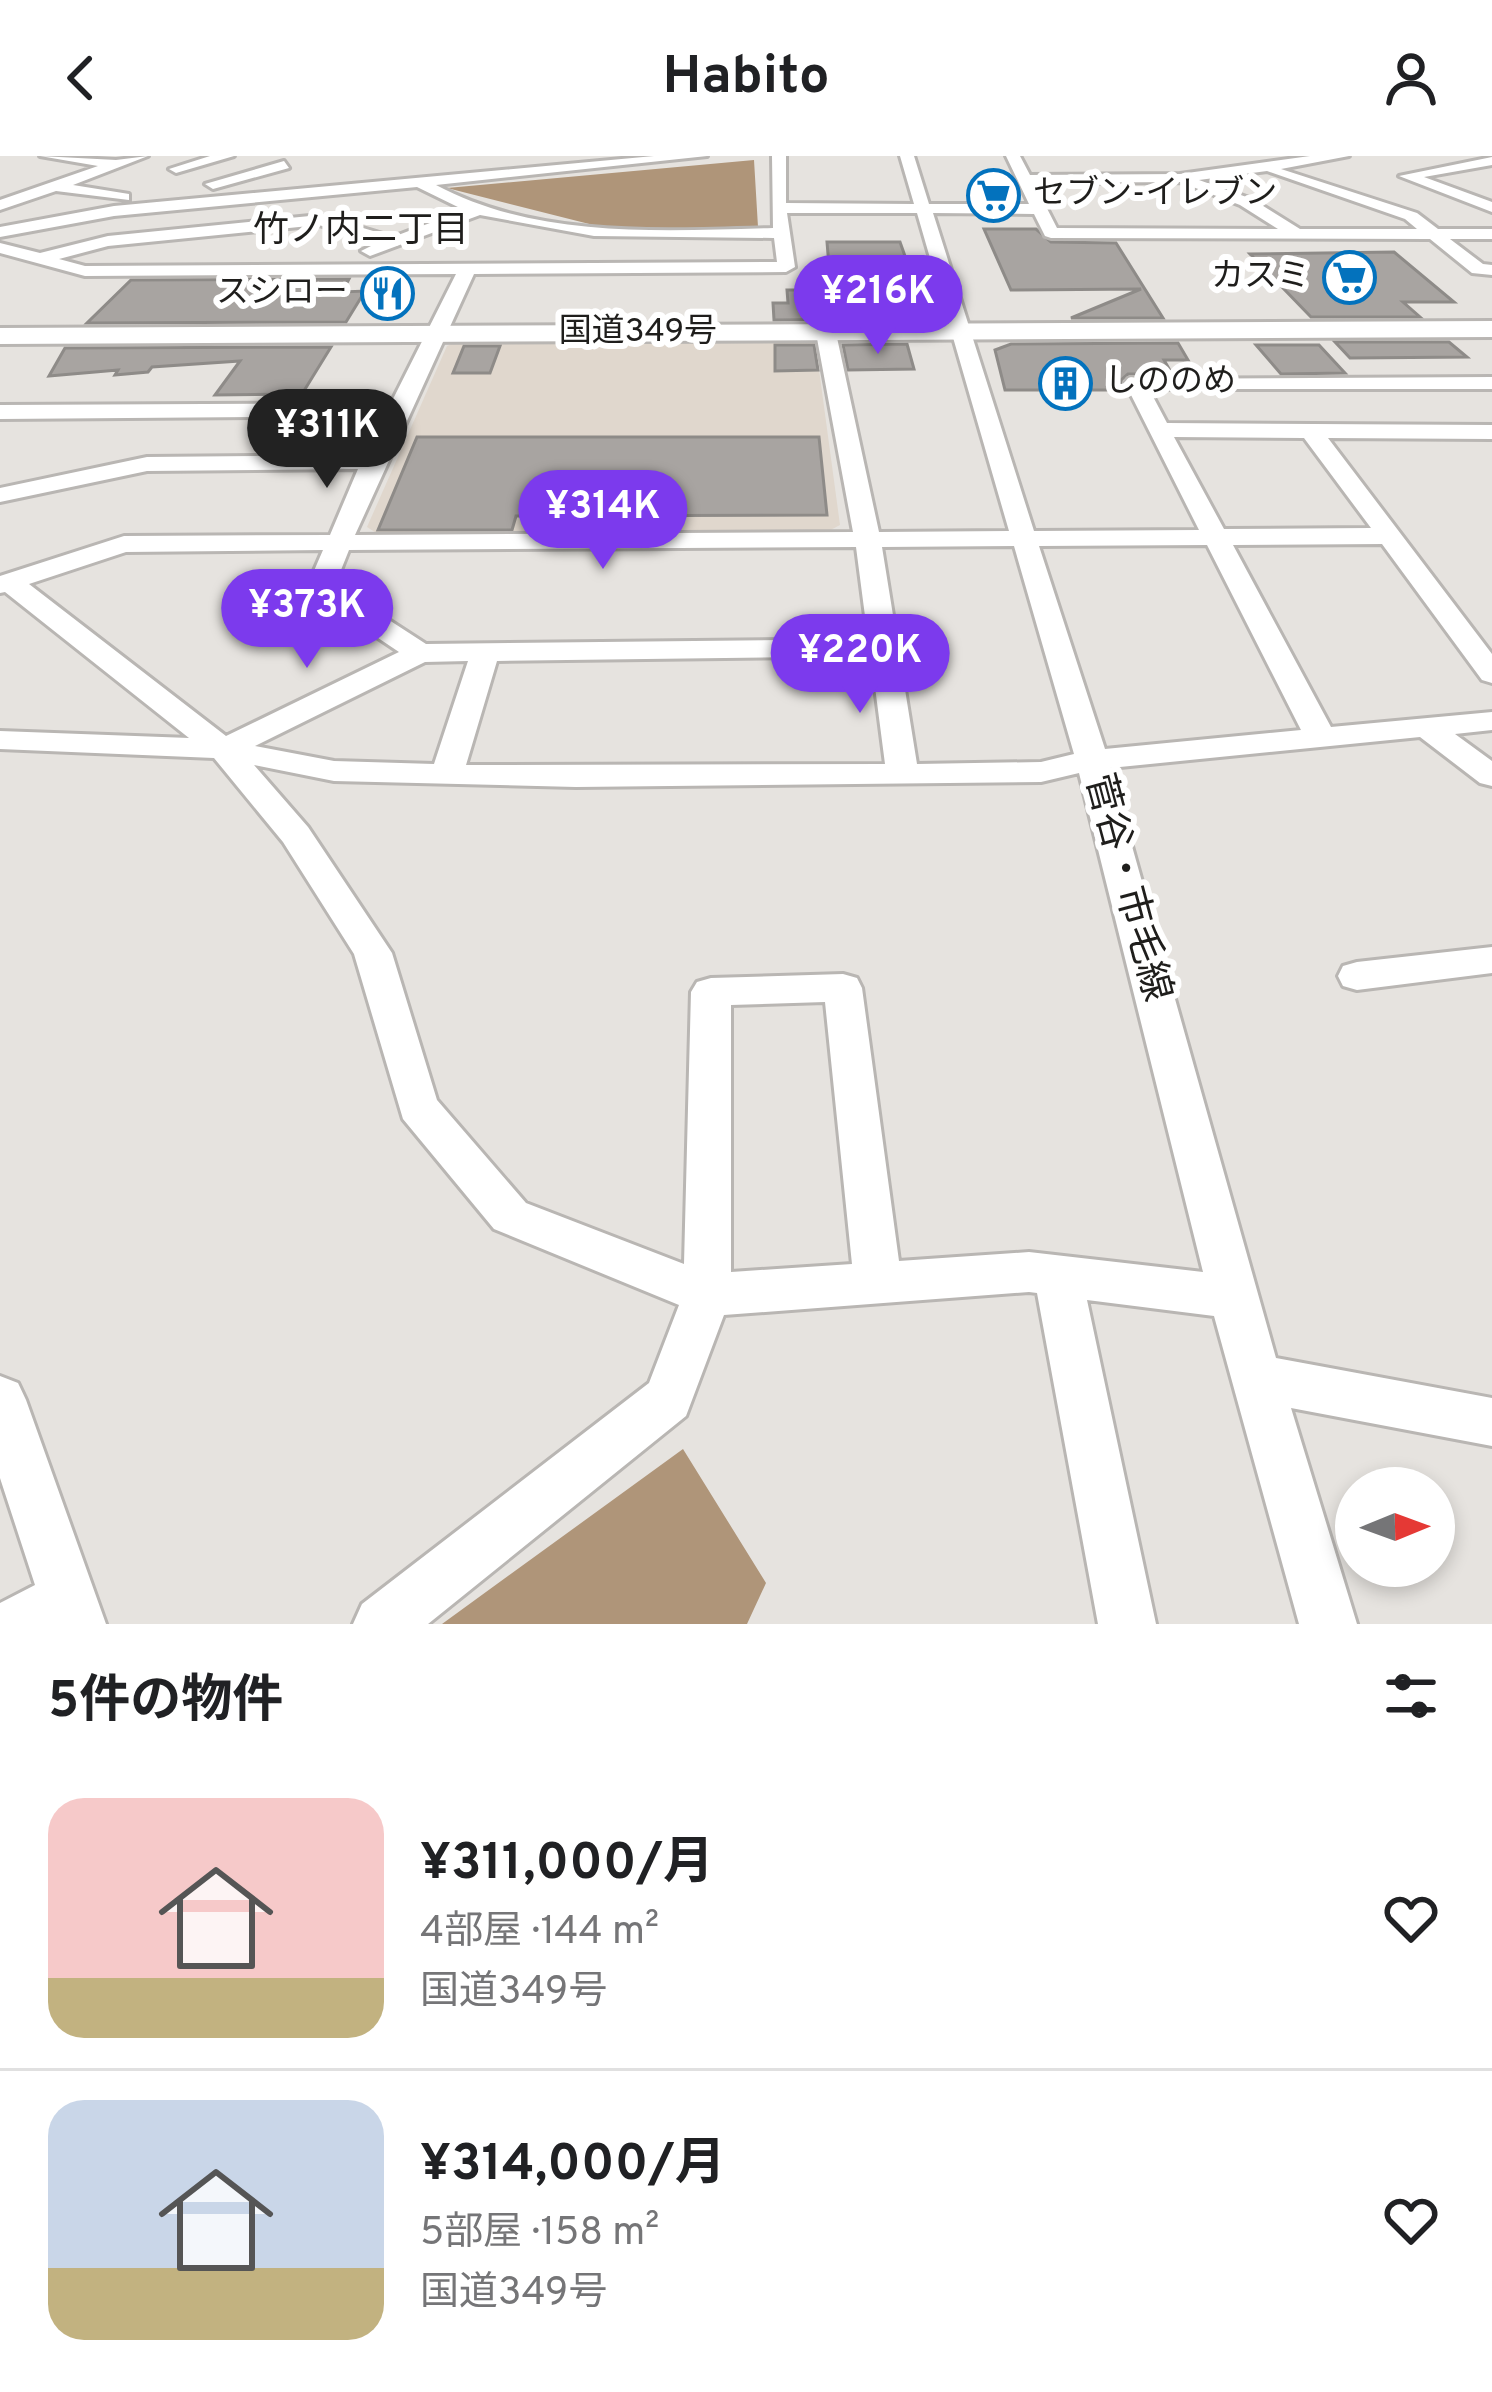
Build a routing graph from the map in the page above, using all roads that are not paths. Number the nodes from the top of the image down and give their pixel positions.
1 (47, 156) edge
2 (141, 156) edge
3 (227, 156) edge
4 (243, 156) edge
5 (700, 156) edge
6 (778, 156) edge
7 (907, 156) edge
8 (1013, 156) edge
9 (1238, 156) edge
10 (1342, 156) edge
11 (445, 157) edge
12 (657, 158) edge
13 (1146, 158) edge
14 (282, 161) edge
15 (1492, 161) edge
16 (115, 163) junction
17 (1266, 168) junction
18 (176, 170) dead end
19 (310, 171) dead end
20 (1180, 178) junction
21 (459, 179) junction
22 (1025, 179) junction
23 (1121, 180) junction
24 (419, 182) junction
25 (1437, 186) junction
26 (61, 187) junction
27 (0, 190) edge
28 (1334, 190) junction
29 (1289, 196) dead end
30 (1132, 197) dead end
31 (26, 198) junction
32 (1268, 199) dead end
33 (1366, 199) junction
34 (1246, 202) junction
35 (0, 205) edge
36 (1492, 206) edge
37 (778, 208) junction
38 (921, 208) junction
39 (1040, 209) junction
40 (479, 210) junction
41 (1144, 215) dead end
42 (0, 232) edge
43 (781, 233) junction
44 (1156, 233) junction
45 (1296, 233) junction
46 (1434, 234) junction
47 (1492, 234) edge
48 (393, 242) junction
49 (0, 248) edge
50 (39, 259) junction
51 (1492, 269) edge
52 (349, 270) junction
53 (467, 270) junction
54 (1492, 320) edge
55 (0, 325) edge
56 (959, 328) junction
57 (437, 329) junction
58 (1492, 329) edge
59 (826, 333) junction
60 (0, 336) edge
61 (1492, 383) edge
62 (1443, 407) junction
63 (400, 409) junction
64 (0, 412) edge
65 (1161, 430) junction
66 (1311, 431) junction
67 (1492, 431) edge
68 (1492, 460) edge
69 (373, 462) junction
70 (0, 495) edge
71 (1389, 536) junction
72 (1215, 538) junction
73 (1024, 540) junction
74 (868, 541) junction
75 (337, 544) junction
76 (5, 584) edge
77 (1492, 612) edge
78 (1453, 616) junction
79 (883, 647) junction
80 (485, 652) junction
81 (420, 653) junction
82 (1492, 674) edge
83 (1492, 721) edge
84 (1426, 727) junction
85 (1320, 736) junction
86 (0, 740) edge
87 (224, 748) junction
88 (1092, 760) junction
89 (447, 774) junction
90 (903, 775) junction
91 (1492, 776) edge
92 (1492, 960) edge
93 (1357, 976) dead end
94 (1058, 1276) junction
95 (878, 1283) junction
96 (707, 1295) junction
97 (1234, 1297) junction
98 (1258, 1378) junction
99 (0, 1400) edge
100 (1492, 1422) edge
101 (55, 1615) edge
102 (382, 1624) edge
103 (1126, 1624) edge
104 (1328, 1624) edge

1 - 16 street
2 - 16 street
3 - 18 street
4 - 14 street
5 - 12 street
6 - 37 street
7 - 38 street, 菅谷・市毛線
8 - 22 street
9 - 17 street
10 - 17 street
11 - 21 street
12 - 21 street
13 - 20 street
14 - 19 street
14 - 26 street
15 - 25 street
16 - 26 street
17 - 20 street
17 - 28 street
20 - 23 street
20 - 34 street
21 - 24 street
22 - 23 street
22 - 39 street
23 - 30 street
24 - 40 street
24 - 42 street
25 - 33 street
25 - 36 street
26 - 31 street
27 - 31 street
28 - 29 street
28 - 33 street
31 - 35 street
32 - 34 street
33 - 46 street
34 - 45 street
37 - 38 street
37 - 43 street
38 - 39 street
38 - 56 street, 菅谷・市毛線
39 - 44 street
40 - 43 street
40 - 48 street
41 - 44 street
43 - 53 street
44 - 45 street
45 - 46 street
46 - 47 street
46 - 51 street
48 - 50 street
48 - 52 street
49 - 50 street
50 - 52 street
52 - 53 street
53 - 57 street
54 - 56 highway, 国道349号
55 - 57 highway, 国道349号
56 - 57 highway, 国道349号
56 - 58 highway, 国道349号
56 - 59 highway, 国道349号
56 - 73 street, 菅谷・市毛線
57 - 59 highway, 国道349号
57 - 60 highway, 国道349号
57 - 63 street
59 - 74 street
61 - 62 street
62 - 65 street
62 - 66 street
62 - 67 street
62 - 68 street
63 - 64 street
63 - 69 street
65 - 66 street
65 - 72 street
66 - 71 street
69 - 70 street
69 - 75 street
71 - 72 street
71 - 78 street
72 - 73 street
72 - 85 street
73 - 74 street
73 - 88 street, 菅谷・市毛線
74 - 75 street
74 - 79 street
75 - 76 street
75 - 81 street
76 - 87 street
77 - 78 street
78 - 82 street
79 - 80 street
79 - 90 street
80 - 81 street
80 - 89 street
81 - 87 street
83 - 84 street
84 - 85 street
84 - 91 street
85 - 88 street
86 - 87 street
87 - 89 street
87 - 96 street
88 - 90 street
88 - 97 street, 菅谷・市毛線
89 - 90 street
92 - 93 street
94 - 95 street
94 - 97 street
94 - 103 street
95 - 96 street
95 - 96 street
96 - 102 street
97 - 98 street, 菅谷・市毛線
98 - 100 street
98 - 104 street, 菅谷・市毛線
99 - 101 street

